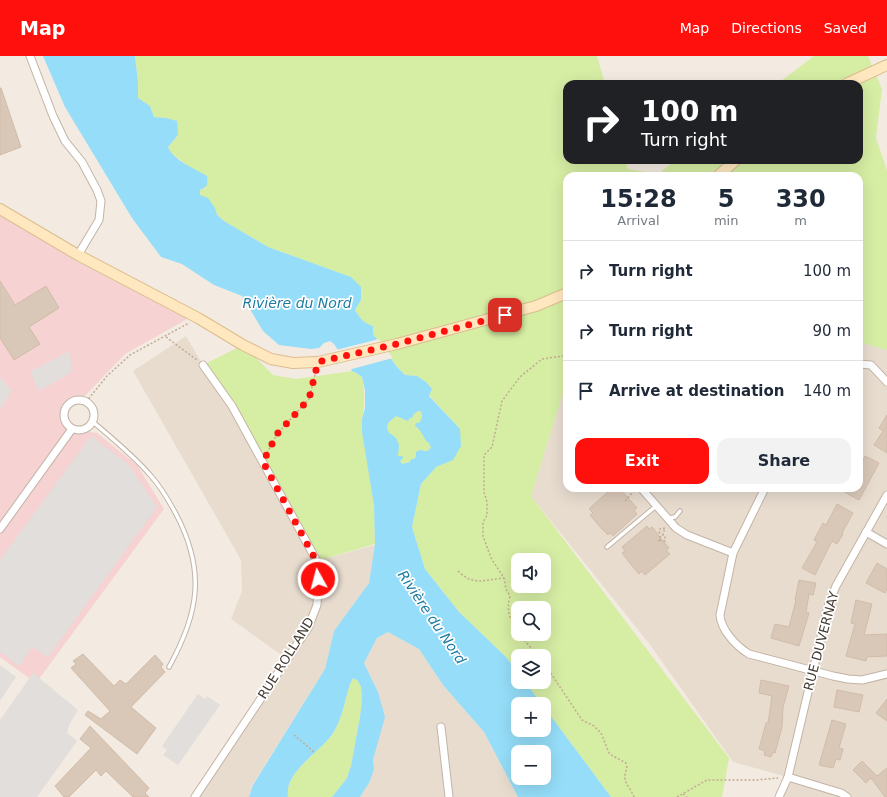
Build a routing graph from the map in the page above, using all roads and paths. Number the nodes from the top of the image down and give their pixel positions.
1 (30, 56) edge
2 (887, 65) edge
3 (855, 80) edge
4 (732, 164) edge
5 (722, 172) edge
6 (0, 210) edge
7 (78, 255) junction
8 (563, 295) edge
9 (198, 318) junction
10 (165, 337) junction
11 (563, 356) edge
12 (318, 362) junction
13 (863, 364) edge
14 (203, 365) joint
15 (887, 382) edge
16 (86, 402) junction
17 (93, 422) junction
18 (72, 429) junction
19 (263, 462) junction
20 (633, 492) edge
21 (644, 492) edge
22 (763, 492) edge
23 (887, 495) edge
24 (625, 501) dead end
25 (656, 506) junction
26 (680, 511) dead end
27 (669, 521) junction
28 (0, 528) edge
29 (664, 528) junction
30 (866, 532) junction
31 (663, 535) junction
32 (887, 544) edge
33 (607, 547) dead end
34 (734, 553) junction
35 (458, 571) dead end
36 (504, 578) junction
37 (511, 620) edge
38 (526, 641) edge
39 (532, 649) edge
40 (169, 667) dead end
41 (813, 670) junction
42 (551, 674) edge
43 (887, 674) edge
44 (441, 727) dead end
45 (294, 735) dead end
46 (314, 752) dead end
47 (788, 777) junction
48 (683, 794) junction
49 (195, 797) edge
50 (449, 797) edge
51 (634, 797) edge
52 (677, 797) edge
53 (687, 797) edge
54 (779, 797) edge
55 (847, 797) edge

1 - 7 street
2 - 3 street
4 - 5 street
6 - 7 street
7 - 9 street
8 - 12 street
9 - 10 path
9 - 12 street
10 - 14 path
10 - 16 path
11 - 36 path
12 - 19 path
13 - 15 street
14 - 19 street, RUE ROLLAND
16 - 17 street
16 - 18 street
17 - 18 street
17 - 40 lane
18 - 28 street
19 - 49 street, RUE ROLLAND
20 - 24 path
21 - 25 street
22 - 34 street
23 - 30 street, RUE DUVERNAY
25 - 27 street
25 - 33 lane
26 - 27 lane
27 - 29 path
27 - 34 street
29 - 31 path
29 - 31 path
30 - 32 street
30 - 41 street, RUE DUVERNAY
31 - 31 path
34 - 41 street
35 - 36 path
36 - 37 path
38 - 39 path
41 - 43 street
41 - 47 street, RUE DUVERNAY
42 - 51 path
44 - 50 street
45 - 46 path
47 - 48 path
47 - 54 street, RUE DUVERNAY
47 - 55 street
48 - 52 path
48 - 53 path

